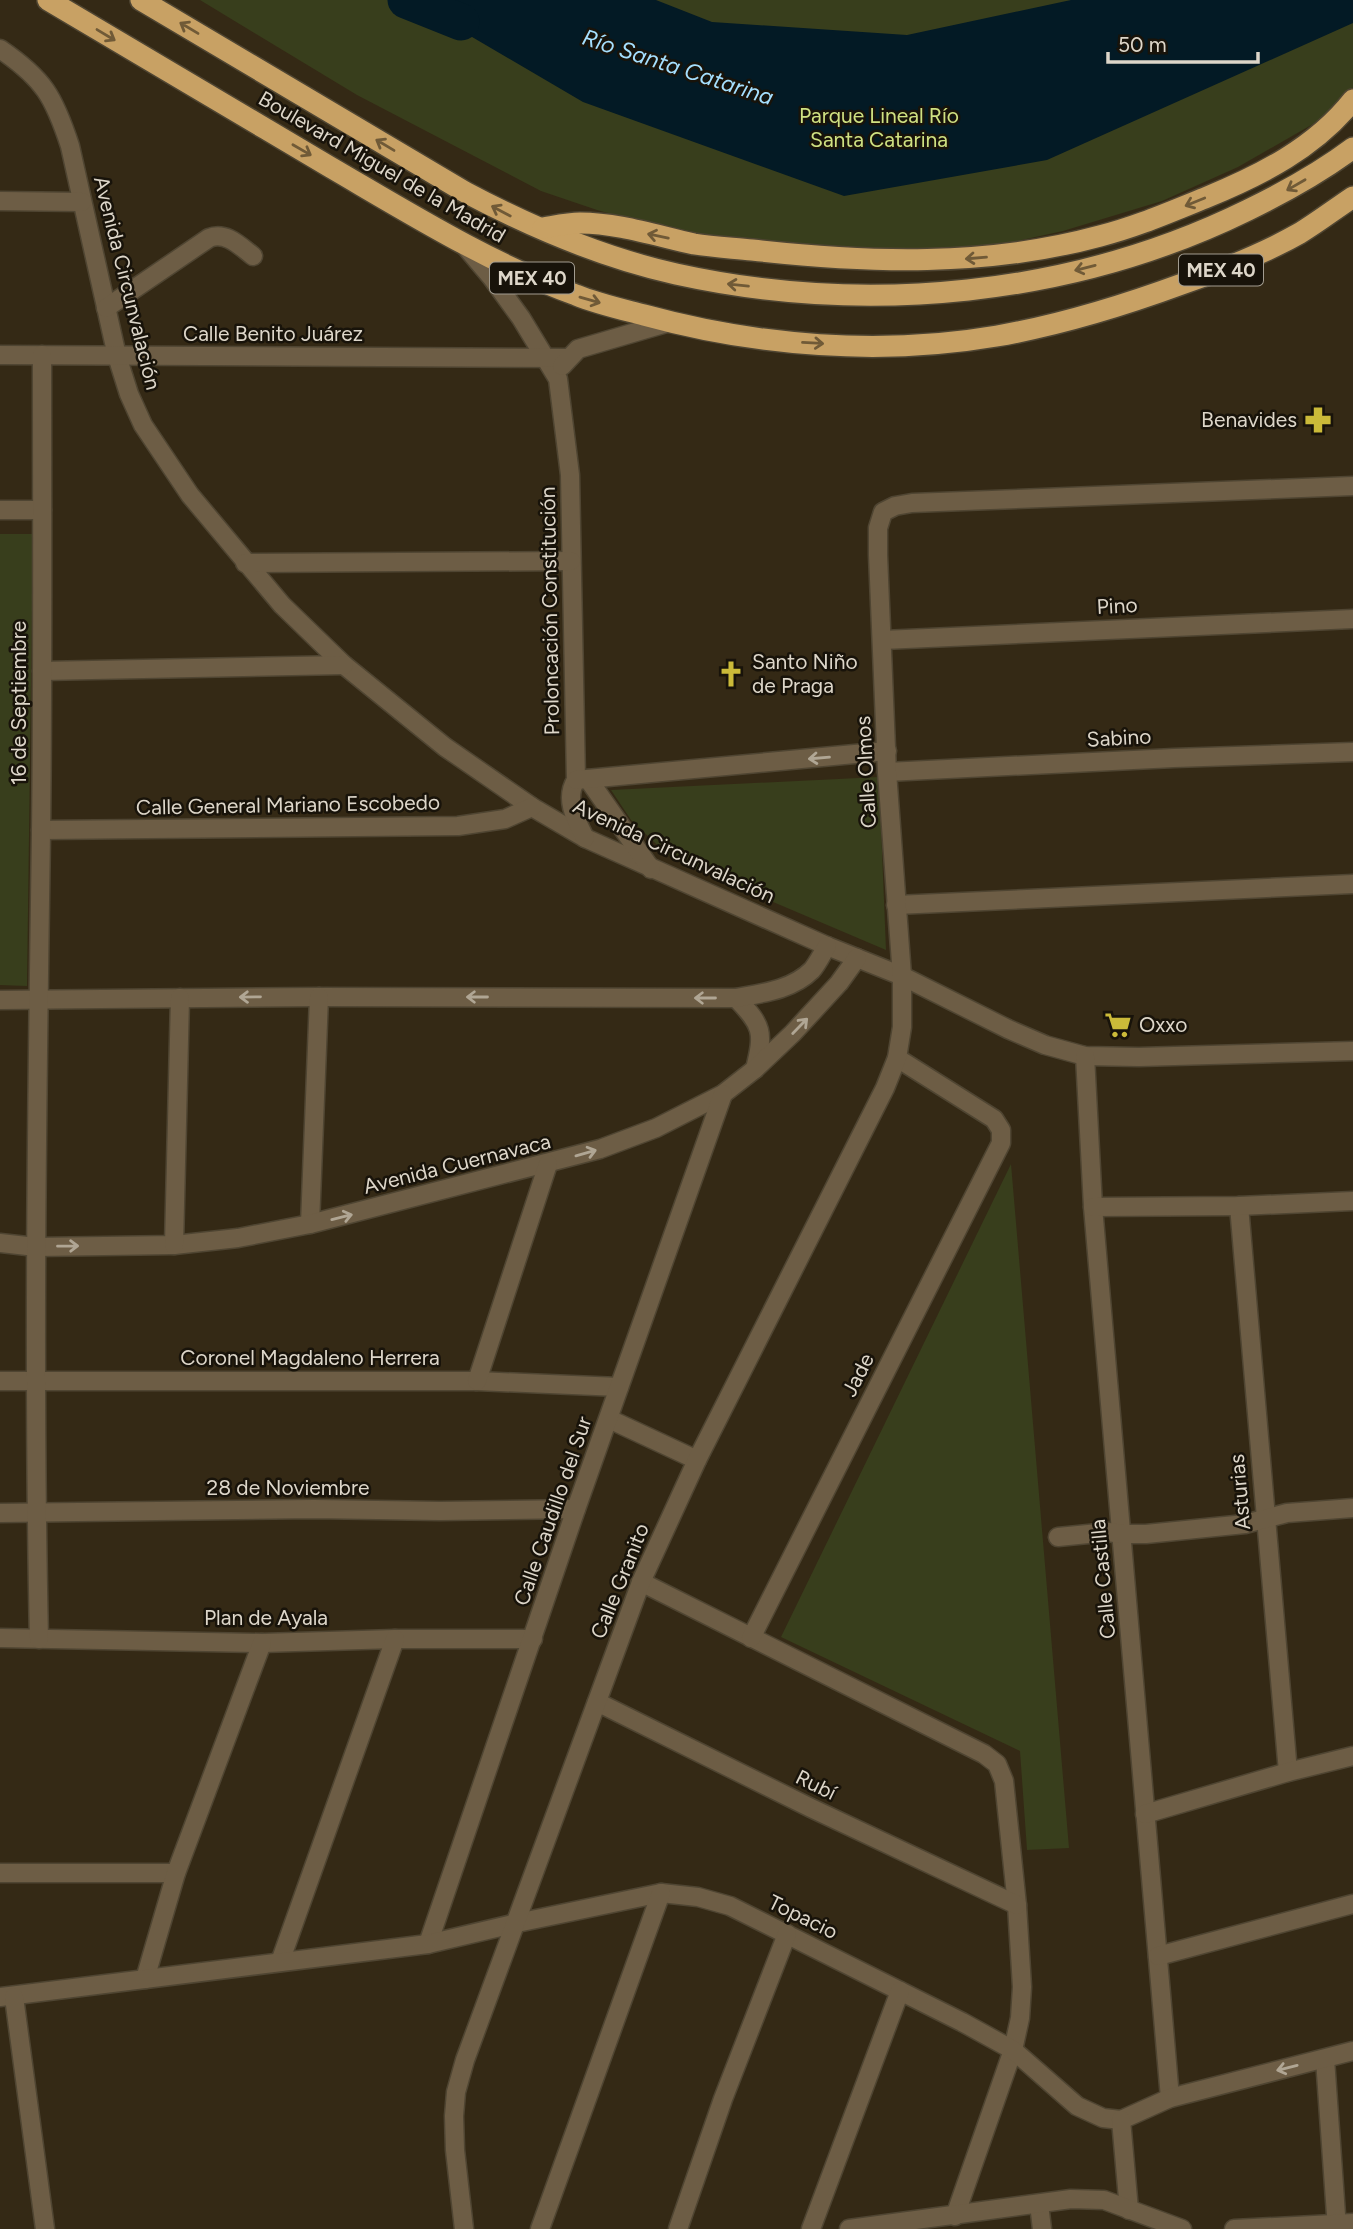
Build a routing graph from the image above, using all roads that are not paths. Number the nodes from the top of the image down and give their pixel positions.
1 (47, 0) edge
2 (141, 0) edge
3 (0, 49) edge
4 (1353, 100) edge
5 (1353, 148) edge
6 (1353, 197) edge
7 (0, 201) edge
8 (82, 202) junction
9 (537, 228) junction
10 (463, 243) junction
11 (253, 256) dead end
12 (106, 308) junction
13 (670, 322) junction
14 (0, 355) edge
15 (42, 355) junction
16 (117, 356) junction
17 (546, 358) junction
18 (568, 358) junction
19 (558, 379) junction
20 (1353, 485) edge
21 (0, 510) edge
22 (42, 510) junction
23 (571, 561) junction
24 (246, 564) junction
25 (1353, 619) edge
26 (883, 640) junction
27 (344, 665) junction
28 (42, 671) junction
29 (887, 751) junction
30 (1353, 752) edge
31 (887, 772) junction
32 (582, 779) junction
33 (532, 807) junction
34 (41, 830) junction
35 (585, 838) junction
36 (651, 869) junction
37 (1353, 884) edge
38 (896, 905) junction
39 (827, 946) junction
40 (857, 958) junction
41 (902, 976) junction
42 (319, 996) junction
43 (180, 998) junction
44 (736, 998) junction
45 (0, 999) edge
46 (38, 1000) junction
47 (1353, 1051) edge
48 (1085, 1056) junction
49 (897, 1058) junction
50 (755, 1069) junction
51 (723, 1094) junction
52 (548, 1164) junction
53 (1353, 1201) edge
54 (1239, 1206) junction
55 (1093, 1207) junction
56 (310, 1224) junction
57 (0, 1243) edge
58 (174, 1245) junction
59 (36, 1247) junction
60 (0, 1381) edge
61 (37, 1381) junction
62 (477, 1381) junction
63 (619, 1387) junction
64 (609, 1419) junction
65 (696, 1460) junction
66 (1353, 1508) edge
67 (576, 1510) junction
68 (0, 1513) edge
69 (36, 1513) junction
70 (1266, 1519) junction
71 (1122, 1534) junction
72 (1058, 1537) dead end
73 (641, 1582) junction
74 (751, 1638) junction
75 (0, 1639) edge
76 (39, 1639) junction
77 (395, 1639) junction
78 (533, 1639) junction
79 (262, 1643) junction
80 (597, 1702) junction
81 (1353, 1756) edge
82 (1288, 1772) junction
83 (1145, 1814) junction
84 (0, 1873) edge
85 (176, 1873) junction
86 (661, 1893) junction
87 (1353, 1904) edge
88 (1017, 1905) junction
89 (517, 1923) junction
90 (787, 1934) junction
91 (428, 1944) junction
92 (1158, 1956) junction
93 (281, 1962) junction
94 (145, 1979) junction
95 (900, 1991) junction
96 (7, 1997) edge
97 (1013, 2050) junction
98 (1353, 2051) edge
99 (1325, 2059) junction
100 (1170, 2098) junction
101 (1121, 2120) junction
102 (1039, 2204) junction
103 (1129, 2210) junction
104 (955, 2216) junction
105 (1342, 2225) edge
106 (44, 2229) edge
107 (464, 2229) edge
108 (540, 2229) edge
109 (678, 2229) edge
110 (811, 2229) edge
111 (849, 2229) edge
112 (1042, 2229) edge
113 (1182, 2229) edge
114 (1234, 2229) edge

1 -> 10 highway, Boulevard Miguel de la Madrid / MEX 40
9 -> 2 highway, Boulevard Miguel de la Madrid / MEX 40
3 - 8 street, Avenida Circunvalación
4 -> 9 highway
5 -> 9 highway, Boulevard Miguel de la Madrid / MEX 40
13 -> 6 highway, Boulevard Miguel de la Madrid / MEX 40
7 - 8 street
8 - 12 street, Avenida Circunvalación
10 -> 13 highway, Boulevard Miguel de la Madrid / MEX 40
10 - 17 street, Proloncación Constitución
11 - 12 street
12 - 16 street, Avenida Circunvalación
13 - 18 street
14 - 15 street, Calle Benito Juárez
15 - 16 street, Calle Benito Juárez
15 - 22 street, 16 de Septiembre
16 - 17 street, Calle Benito Juárez
16 - 24 street, Avenida Circunvalación
17 - 18 street, Calle Benito Juárez
17 - 19 street, Proloncación Constitución
18 - 19 street
19 - 23 street, Proloncación Constitución
20 - 26 street, Calle Olmos
21 - 22 street
22 - 28 street, 16 de Septiembre
23 - 24 street
23 - 32 street, Proloncación Constitución
24 - 27 street, Avenida Circunvalación
25 - 26 street, Pino
26 - 29 street, Calle Olmos
27 - 28 street
27 - 33 street, Avenida Circunvalación
28 - 34 street, 16 de Septiembre
29 - 31 street, Calle Olmos
29 -> 32 street
30 - 31 street, Sabino
31 - 38 street, Calle Olmos
32 - 35 street, Proloncación Constitución
32 - 36 street
33 - 34 street, Calle General Mariano Escobedo
33 - 35 street, Avenida Circunvalación
34 - 46 street, 16 de Septiembre
35 - 36 street, Avenida Circunvalación
36 - 39 street, Avenida Circunvalación
37 - 38 street
38 - 41 street, Calle Olmos
39 - 40 street, Avenida Circunvalación
39 - 44 street
40 - 41 street, Avenida Circunvalación
50 -> 40 street, Avenida Cuernavaca
41 - 48 street, Avenida Circunvalación
41 - 49 street, Calle Granito
42 -> 43 street
44 -> 42 street
42 - 56 street
43 - 46 street
43 - 58 street
44 - 50 street
45 - 46 street
46 - 59 street, 16 de Septiembre
47 - 48 street, Avenida Circunvalación
48 - 55 street, Calle Castilla
49 - 65 street, Calle Granito
49 - 74 street, Jade
50 - 51 street, Avenida Cuernavaca
52 -> 51 street, Avenida Cuernavaca
51 - 63 street, Calle Caudillo del Sur
56 -> 52 street, Avenida Cuernavaca
52 - 62 street
53 - 54 street
54 - 55 street
54 - 70 street, Asturias
55 - 71 street, Calle Castilla
56 - 58 street, Avenida Cuernavaca
57 - 59 street, Avenida Cuernavaca
59 -> 58 street, Avenida Cuernavaca
59 - 61 street, 16 de Septiembre
60 - 61 street, Coronel Magdaleno Herrera
61 - 62 street, Coronel Magdaleno Herrera
61 - 69 street, 16 de Septiembre
62 - 63 street, Coronel Magdaleno Herrera
63 - 64 street, Calle Caudillo del Sur
64 - 65 street
64 - 67 street, Calle Caudillo del Sur
65 - 73 street, Calle Granito
66 - 70 street
67 - 69 street, 28 de Noviembre
67 - 78 street, Calle Caudillo del Sur
68 - 69 street, 28 de Noviembre
69 - 76 street, 16 de Septiembre
70 - 71 street
70 - 82 street, Asturias
71 - 72 street
71 - 83 street, Calle Castilla
73 - 74 street
73 - 80 street, Calle Granito
74 - 88 street
75 - 76 street, Plan de Ayala
76 - 79 street, Plan de Ayala
77 - 78 street, Plan de Ayala
77 - 79 street, Plan de Ayala
77 - 93 street
78 - 91 street, Calle Caudillo del Sur
79 - 85 street
80 - 88 street, Rubí
80 - 89 street, Calle Granito
81 - 82 street
82 - 83 street
83 - 92 street, Calle Castilla
84 - 85 street
85 - 94 street
86 - 89 street, Topacio
86 - 90 street, Topacio
86 - 108 street
87 - 92 street
88 - 97 street
89 - 91 street, Topacio
89 - 107 street, Calle Granito
90 - 95 street, Topacio
90 - 109 street
91 - 93 street, Topacio
92 - 100 street, Calle Castilla
93 - 94 street, Topacio
94 - 96 street, Topacio
95 - 97 street, Topacio
95 - 110 street
96 - 106 street
97 - 101 street, Topacio
97 - 104 street
98 - 99 street
99 -> 100 street
99 - 105 street
100 - 101 street
101 - 103 street
102 - 103 street
102 - 104 street
102 - 112 street
103 - 113 street
104 - 111 street
105 - 114 street

